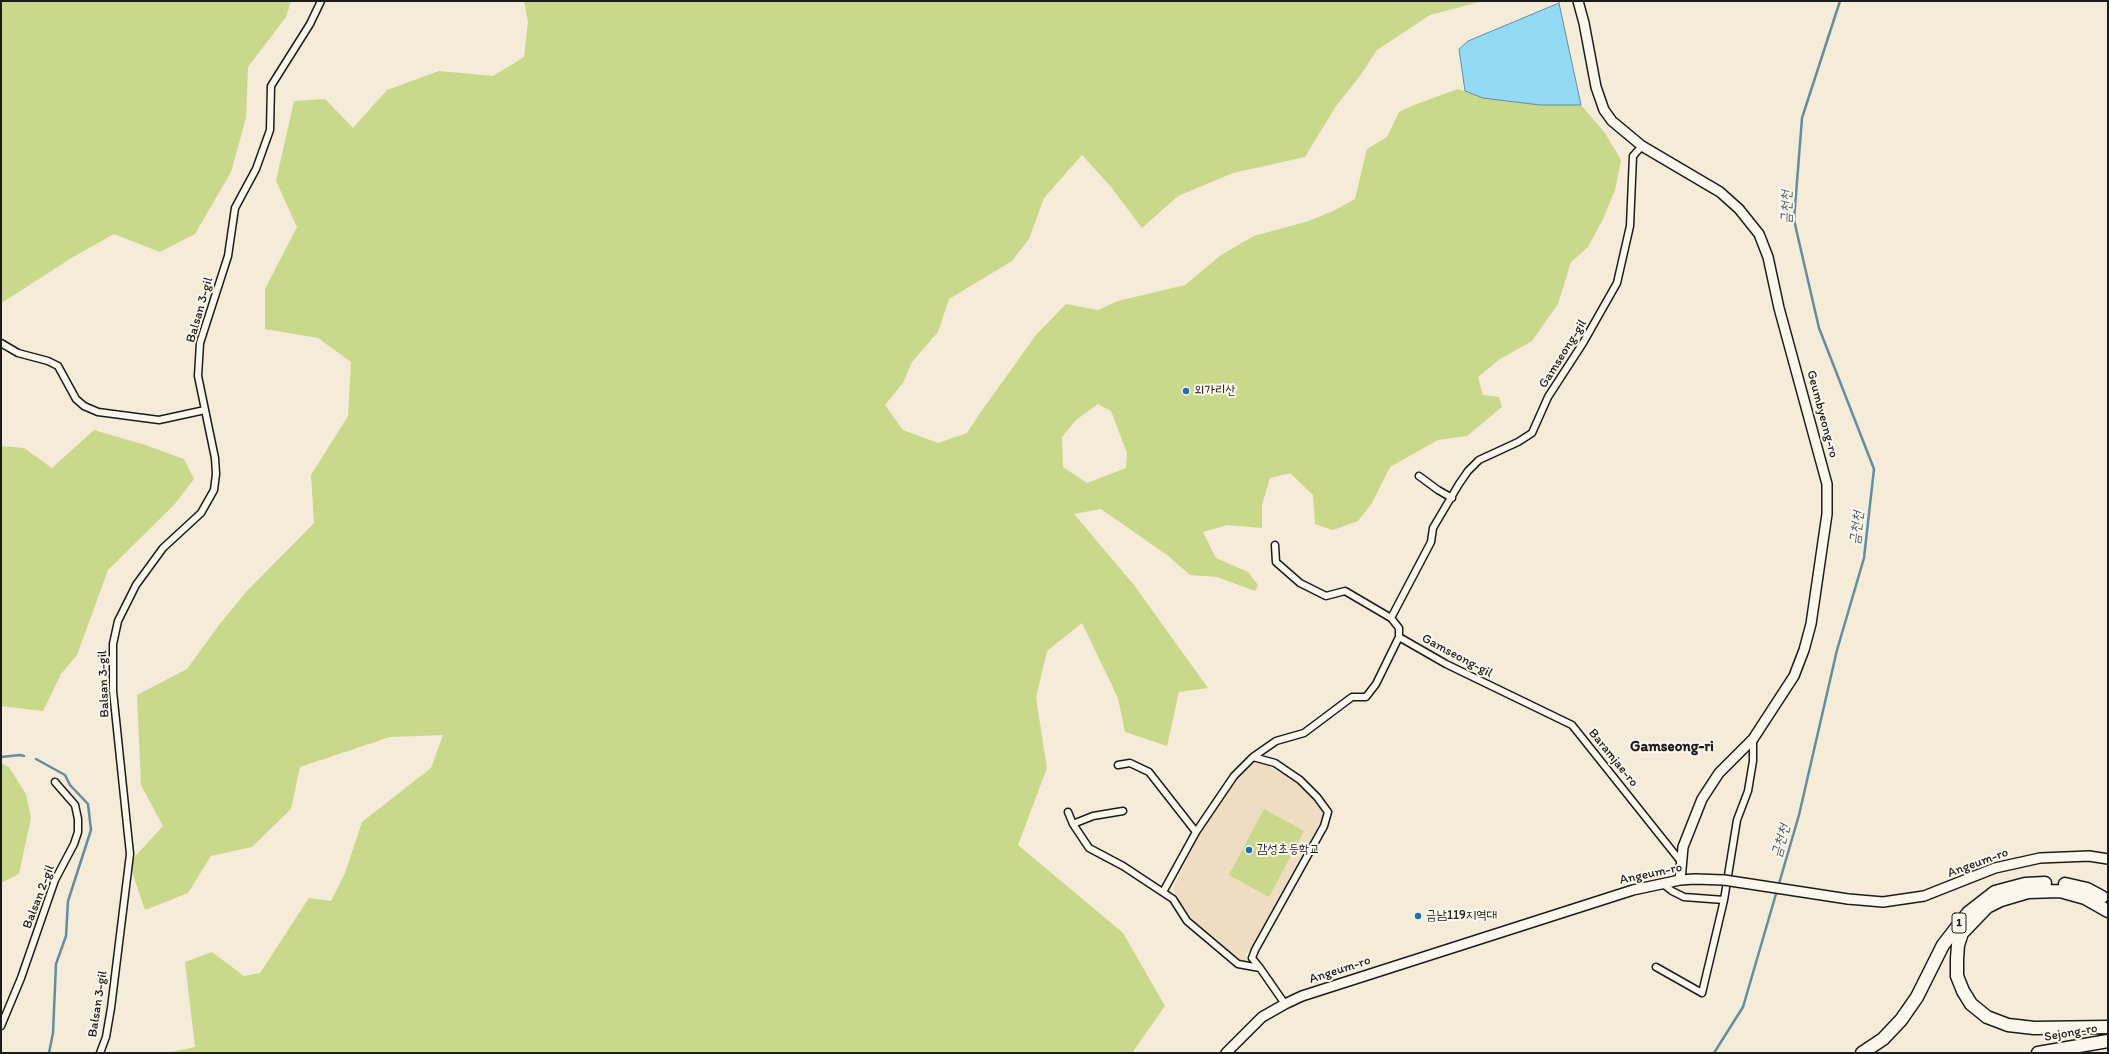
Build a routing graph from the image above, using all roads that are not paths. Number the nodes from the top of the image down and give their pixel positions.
1 (321, 1) edge
2 (1578, 1) edge
3 (1642, 146) junction
4 (1, 343) edge
5 (205, 410) junction
6 (1419, 476) dead end
7 (1452, 498) junction
8 (1275, 545) dead end
9 (1391, 618) junction
10 (1399, 637) junction
11 (1505, 694) joint
12 (1753, 739) junction
13 (1253, 757) junction
14 (1118, 765) dead end
15 (55, 782) dead end
16 (1123, 811) dead end
17 (1068, 812) dead end
18 (1073, 824) junction
19 (1196, 832) junction
20 (2108, 859) edge
21 (1682, 863) junction
22 (1680, 880) junction
23 (1663, 884) junction
24 (1163, 892) junction
25 (1724, 900) junction
26 (2108, 901) edge
27 (2108, 911) edge
28 (1656, 967) dead end
29 (1260, 968) junction
30 (1285, 1004) junction
31 (1, 1026) edge
32 (2108, 1027) edge
33 (2108, 1041) edge
34 (100, 1053) edge
35 (1226, 1053) edge
36 (1862, 1053) edge
37 (2038, 1053) edge

1 - 5 street, Balsan 3-gil
2 - 3 street, Geumbyeong-ro
3 - 7 street, Gamseong-gil
3 - 12 street, Geumbyeong-ro
4 - 5 street
5 - 34 street, Balsan 3-gil
6 - 7 street
7 - 9 street, Gamseong-gil
8 - 9 street
9 - 10 street
10 - 11 street, Gamseong-gil
10 - 13 street
11 - 21 street, Baramjae-ro
12 - 21 street, Geumbyeong-ro
12 - 25 street
13 - 19 street
13 - 29 street
14 - 19 street
15 - 31 street, Balsan 2-gil
16 - 18 street
17 - 18 street
18 - 24 street
19 - 24 street
20 - 22 street, Angeum-ro, bridge
21 - 22 street, Geumbyeong-ro
22 - 23 street, Angeum-ro
23 - 25 street
23 - 30 street, Angeum-ro
24 - 29 street
25 - 28 street
26 - 36 highway, 1
27 - 32 highway
29 - 30 street
30 - 35 street, Angeum-ro
33 - 37 highway, Sejong-ro

